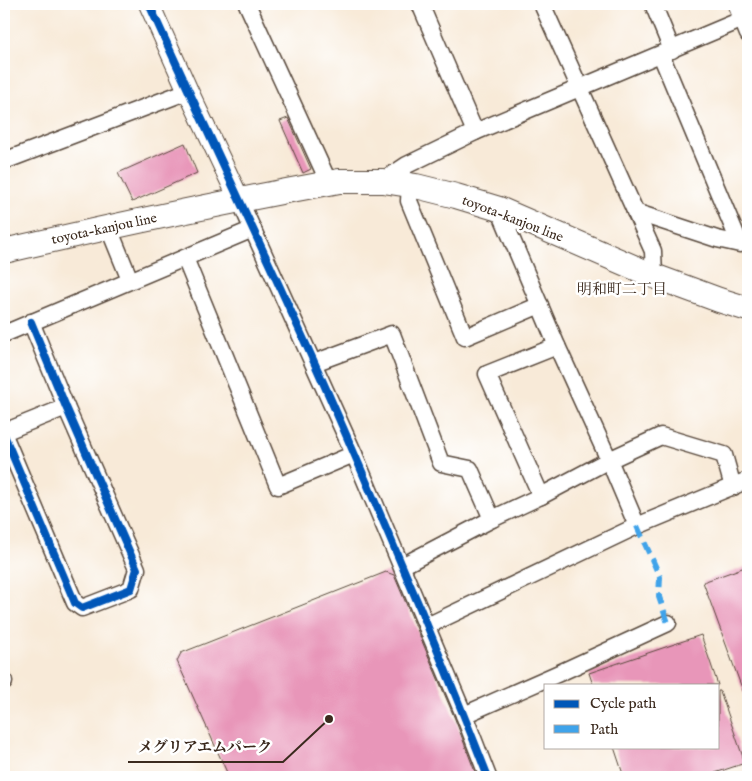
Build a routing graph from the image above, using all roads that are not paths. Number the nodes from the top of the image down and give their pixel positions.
1 (149, 4) edge
2 (247, 4) edge
3 (420, 4) edge
4 (542, 4) edge
5 (653, 4) edge
6 (736, 4) edge
7 (746, 24) edge
8 (667, 52) junction
9 (580, 89) junction
10 (188, 91) junction
11 (475, 132) junction
12 (4, 161) edge
13 (383, 181) junction
14 (329, 183) junction
15 (410, 185) junction
16 (239, 199) junction
17 (499, 209) junction
18 (635, 212) junction
19 (108, 226) junction
20 (253, 229) junction
21 (744, 244) edge
22 (4, 250) edge
23 (185, 258) junction
24 (654, 276) junction
25 (130, 280) junction
26 (540, 305) junction
27 (748, 309) edge
28 (31, 322) junction
29 (4, 334) edge
30 (557, 346) junction
31 (314, 363) junction
32 (66, 407) junction
33 (4, 434) edge
34 (354, 454) junction
35 (609, 460) junction
36 (748, 480) edge
37 (732, 487) junction
38 (540, 496) junction
39 (492, 519) junction
40 (637, 526) junction
41 (402, 566) junction
42 (668, 623) dead end
43 (427, 626) junction
44 (464, 715) junction
45 (488, 777) edge

1 - 10 street
2 - 14 street
3 - 11 street
4 - 9 street
5 - 8 street
6 - 7 street
7 - 8 street
8 - 9 street
8 - 21 street
9 - 11 street
9 - 18 street
10 - 12 street
10 - 16 street
11 - 13 street
13 - 14 main road, toyota-kanjou line
13 - 15 main road, toyota-kanjou line
14 - 16 main road, toyota-kanjou line
15 - 17 main road, toyota-kanjou line
15 - 26 street
16 - 19 main road, toyota-kanjou line
16 - 20 street
17 - 24 main road, toyota-kanjou line
17 - 26 street
18 - 21 street
18 - 24 street
19 - 22 main road, toyota-kanjou line
19 - 25 street
20 - 23 street
20 - 31 street
23 - 25 street
23 - 34 street
24 - 27 main road, toyota-kanjou line
25 - 28 street
26 - 30 street
28 - 29 street
28 - 32 street
30 - 35 street
30 - 38 street
31 - 34 street
31 - 39 street
32 - 33 street
32 - 33 street
34 - 41 street
35 - 37 street
35 - 38 street
35 - 40 street
36 - 37 street
37 - 40 street
38 - 39 street
39 - 41 street
40 - 43 street
41 - 43 street
42 - 44 street
43 - 44 street
44 - 45 street

